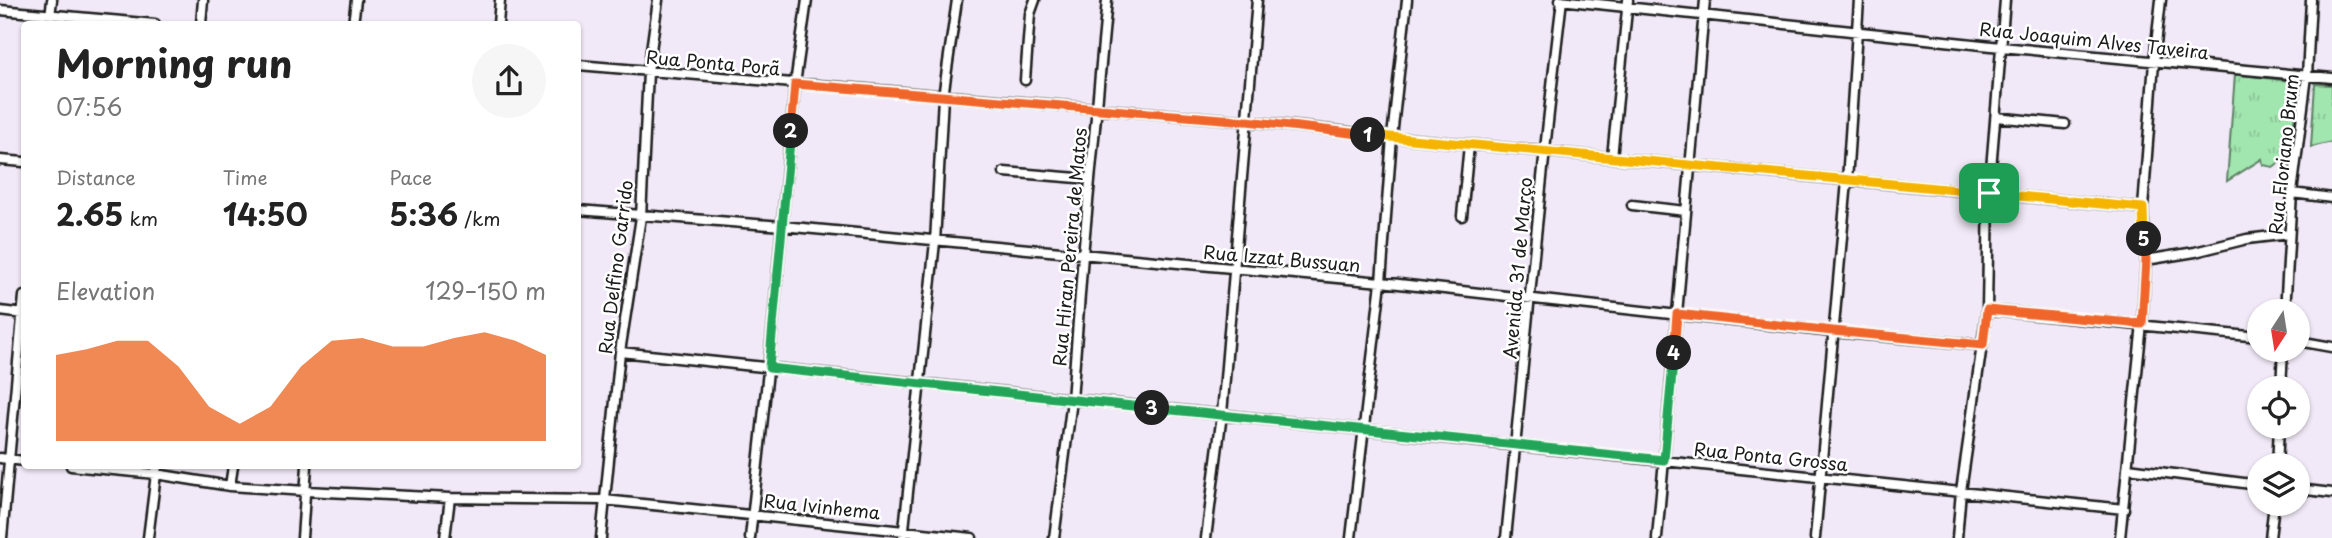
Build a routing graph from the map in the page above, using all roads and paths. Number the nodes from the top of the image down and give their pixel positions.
1 (52, 0) edge
2 (203, 0) edge
3 (355, 0) edge
4 (500, 0) edge
5 (658, 0) edge
6 (807, 0) edge
7 (957, 0) edge
8 (1035, 0) edge
9 (1107, 0) edge
10 (1257, 0) edge
11 (1407, 0) edge
12 (1561, 0) edge
13 (1705, 0) edge
14 (1859, 0) edge
15 (2005, 0) edge
16 (2161, 0) edge
17 (2312, 0) edge
18 (1628, 4) edge
19 (0, 10) edge
20 (50, 15) junction
21 (1704, 16) junction
22 (49, 21) edge
23 (120, 21) edge
24 (201, 21) edge
25 (353, 21) edge
26 (498, 21) edge
27 (1857, 31) junction
28 (2001, 47) junction
29 (2154, 62) junction
30 (581, 65) edge
31 (648, 72) junction
32 (2307, 76) junction
33 (2332, 78) edge
34 (1025, 80) dead end
35 (795, 84) junction
36 (943, 97) junction
37 (1096, 109) junction
38 (1996, 117) junction
39 (1247, 121) junction
40 (2065, 124) dead end
41 (1392, 138) junction
42 (1469, 145) junction
43 (1543, 151) junction
44 (1612, 157) junction
45 (0, 160) edge
46 (21, 162) edge
47 (1690, 164) junction
48 (1004, 172) dead end
49 (1090, 179) junction
50 (1847, 181) junction
51 (1989, 193) junction
52 (2292, 193) junction
53 (2332, 198) edge
54 (1632, 205) dead end
55 (2143, 208) junction
56 (581, 210) edge
57 (1686, 211) junction
58 (1462, 216) dead end
59 (641, 217) junction
60 (782, 226) junction
61 (2289, 234) junction
62 (935, 242) junction
63 (1083, 255) junction
64 (2146, 260) junction
65 (1234, 270) junction
66 (1381, 282) junction
67 (1531, 299) junction
68 (2286, 299) edge
69 (1987, 310) junction
70 (0, 311) edge
71 (21, 314) edge
72 (1677, 314) junction
73 (2142, 324) junction
74 (1833, 331) junction
75 (2247, 336) edge
76 (2310, 343) edge
77 (21, 345) edge
78 (1983, 345) junction
79 (2332, 347) edge
80 (620, 352) junction
81 (769, 368) junction
82 (922, 382) junction
83 (1072, 400) junction
84 (1222, 414) junction
85 (1364, 429) junction
86 (1515, 445) junction
87 (0, 458) edge
88 (10, 459) junction
89 (1664, 460) junction
90 (21, 461) edge
91 (2128, 468) junction
92 (135, 469) edge
93 (233, 469) edge
94 (307, 469) edge
95 (156, 470) edge
96 (1821, 478) junction
97 (2247, 483) edge
98 (230, 486) junction
99 (2310, 490) edge
100 (306, 491) junction
101 (1961, 491) junction
102 (2332, 493) edge
103 (450, 498) junction
104 (604, 500) junction
105 (2124, 509) junction
106 (752, 514) junction
107 (2273, 516) edge
108 (904, 534) edge
109 (2, 538) edge
110 (148, 538) edge
111 (302, 538) edge
112 (445, 538) edge
113 (601, 538) edge
114 (750, 538) edge
115 (972, 538) edge
116 (1054, 538) edge
117 (1206, 538) edge
118 (1351, 538) edge
119 (1506, 538) edge
120 (1657, 538) edge
121 (1815, 538) edge
122 (1957, 538) edge
123 (2120, 538) edge
124 (2270, 538) edge

1 - 20 street
2 - 24 street
3 - 25 street
4 - 26 street
5 - 31 street, Rua Delfino Garrido
6 - 35 street
7 - 36 street
8 - 34 street
9 - 37 street, Rua Hiran Pereira de Matos
10 - 39 street
11 - 41 street
12 - 18 street, Rua Joaquim Alves Taveira
12 - 43 street, Avenida 31 de Março
13 - 21 street
14 - 27 street
15 - 28 street
16 - 29 street
17 - 32 street, Rua Floriano Brum
18 - 21 street, Rua Joaquim Alves Taveira
18 - 44 street
19 - 20 street
20 - 22 street
20 - 23 street
21 - 27 street, Rua Joaquim Alves Taveira
21 - 47 street
27 - 28 street, Rua Joaquim Alves Taveira
27 - 50 street
28 - 29 street, Rua Joaquim Alves Taveira
28 - 38 street
29 - 32 street, Rua Joaquim Alves Taveira
29 - 55 street
30 - 31 street, Rua Ponta Porã
31 - 35 street, Rua Ponta Porã
31 - 59 street, Rua Delfino Garrido
32 - 33 street, Rua Joaquim Alves Taveira
32 - 52 street, Rua Floriano Brum
35 - 36 street, Rua Ponta Porã
35 - 60 street
36 - 37 street, Rua Ponta Porã
36 - 62 street
37 - 39 street, Rua Ponta Porã
37 - 49 street, Rua Hiran Pereira de Matos
38 - 40 street
38 - 51 street
39 - 41 street, Rua Ponta Porã
39 - 65 street
41 - 42 street, Rua Ponta Porã
41 - 66 street
42 - 43 street, Rua Ponta Porã
42 - 58 street
43 - 44 street, Rua Ponta Porã
43 - 67 street, Avenida 31 de Março
44 - 47 street, Rua Ponta Porã
45 - 46 street
47 - 50 street, Rua Ponta Porã
47 - 57 street
48 - 49 street
49 - 63 street, Rua Hiran Pereira de Matos
50 - 51 street, Rua Ponta Porã
50 - 74 street
51 - 55 street, Rua Ponta Porã
51 - 69 street
52 - 53 street
52 - 61 street, Rua Floriano Brum
54 - 57 street
55 - 64 street
56 - 59 street, Rua Izzat Bussuan
57 - 72 street
59 - 60 street, Rua Izzat Bussuan
59 - 80 street, Rua Delfino Garrido
60 - 62 street, Rua Izzat Bussuan
60 - 81 street
61 - 64 street
61 - 68 street, Rua Floriano Brum
62 - 63 street, Rua Izzat Bussuan
62 - 82 street
63 - 65 street, Rua Izzat Bussuan
63 - 83 street, Rua Hiran Pereira de Matos
64 - 73 street
65 - 66 street, Rua Izzat Bussuan
65 - 84 street
66 - 67 street, Rua Izzat Bussuan
66 - 85 street
67 - 72 street, Rua Izzat Bussuan
67 - 86 street, Avenida 31 de Março
69 - 73 street
69 - 78 street
70 - 71 street
72 - 74 street, Rua Izzat Bussuan
72 - 89 street
73 - 75 street
73 - 91 street
74 - 78 street, Rua Izzat Bussuan
74 - 96 street
76 - 79 street
77 - 88 street
78 - 101 street
80 - 81 street, Rua Ponta Grossa
80 - 104 street, Rua Delfino Garrido
81 - 82 street, Rua Ponta Grossa
81 - 106 street
82 - 83 street, Rua Ponta Grossa
82 - 108 street
83 - 84 street, Rua Ponta Grossa
83 - 116 street, Rua Hiran Pereira de Matos
84 - 85 street, Rua Ponta Grossa
84 - 117 street
85 - 86 street, Rua Ponta Grossa
85 - 118 street
86 - 89 street, Rua Ponta Grossa
86 - 119 street, Avenida 31 de Março
87 - 88 street
88 - 90 street
88 - 109 street
89 - 96 street, Rua Ponta Grossa
89 - 120 street
91 - 97 street
91 - 105 street
92 - 95 street
93 - 98 street
94 - 100 street
95 - 98 street
95 - 110 street
96 - 101 street, Rua Ponta Grossa
96 - 121 street
98 - 100 street
99 - 102 street
100 - 103 street, Rua Ivinhema
100 - 111 street
101 - 105 street, Rua Ponta Grossa
101 - 122 street
103 - 104 street, Rua Ivinhema
103 - 112 street
104 - 106 street, Rua Ivinhema
104 - 113 street, Rua Delfino Garrido
105 - 123 street
106 - 108 street, Rua Ivinhema
106 - 114 street
107 - 124 street
108 - 115 street, Rua Ivinhema

